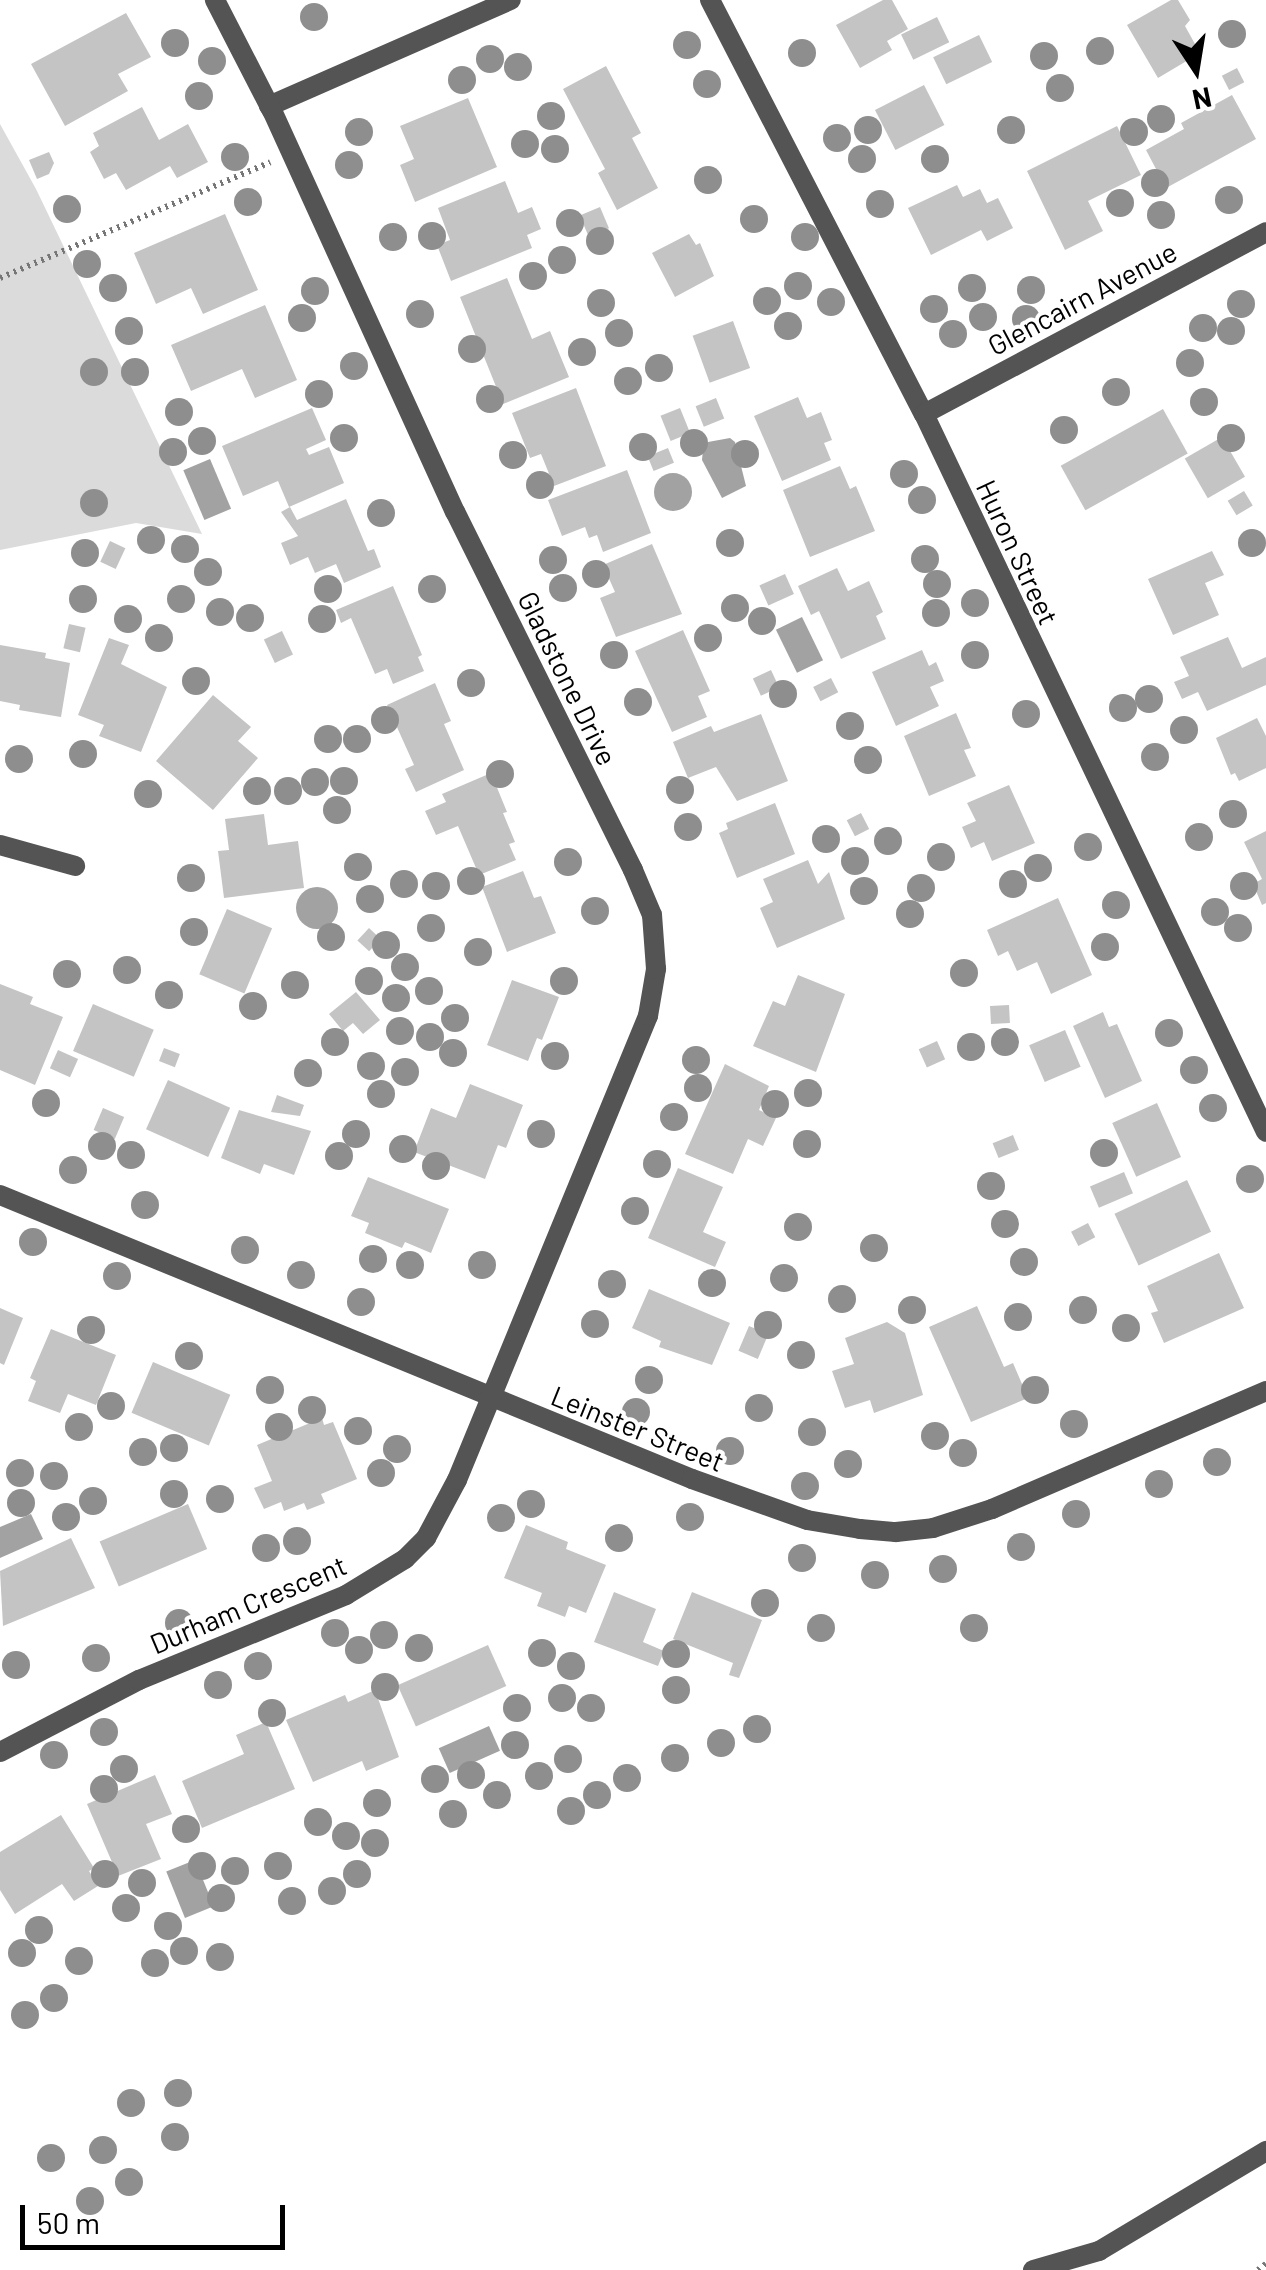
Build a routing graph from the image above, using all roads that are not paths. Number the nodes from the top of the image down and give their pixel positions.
1 (216, 0) edge
2 (511, 0) edge
3 (710, 0) edge
4 (270, 106) junction
5 (1266, 232) edge
6 (924, 414) junction
7 (0, 846) edge
8 (76, 866) dead end
9 (1266, 1132) edge
10 (0, 1195) edge
11 (1266, 1391) edge
12 (489, 1398) junction
13 (0, 1752) edge
14 (1266, 2152) edge
15 (1033, 2270) edge

1 - 4 street, Gladstone Drive
2 - 4 street
3 - 6 street, Huron Street
4 - 12 street, Gladstone Drive
5 - 6 street, Glencairn Avenue
6 - 9 street, Huron Street
7 - 8 street
10 - 12 street, Leinster Street
11 - 12 street, Leinster Street
12 - 13 street, Durham Crescent
14 - 15 street

